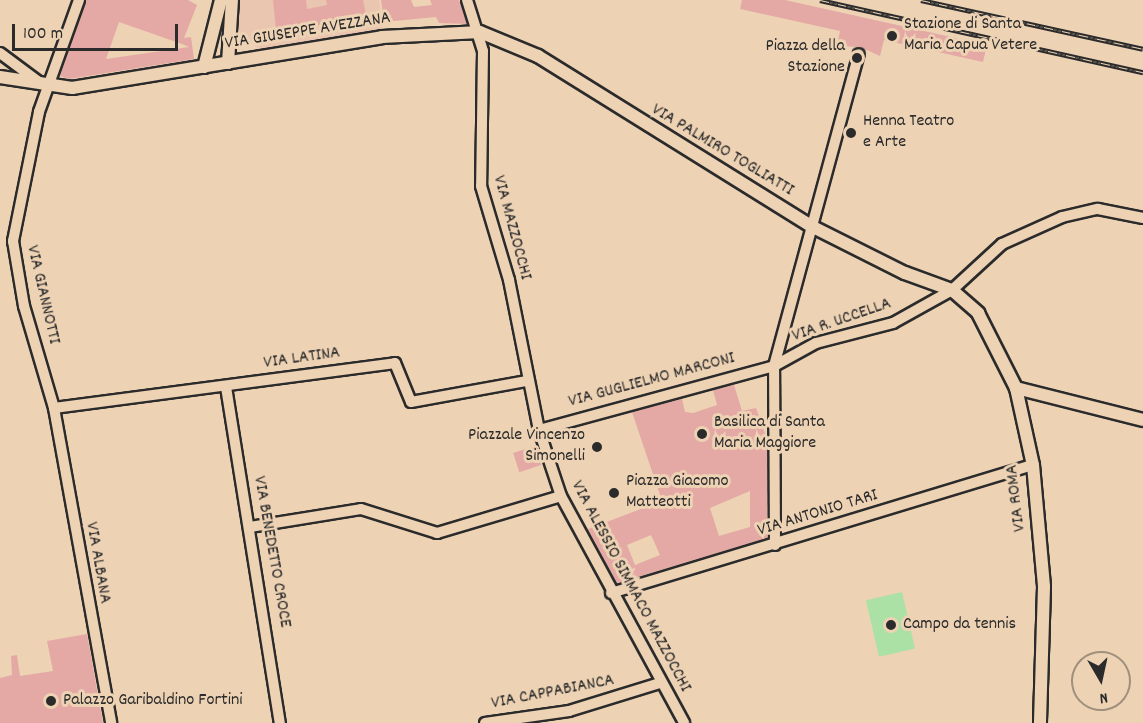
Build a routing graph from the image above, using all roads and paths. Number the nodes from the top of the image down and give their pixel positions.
1 (79, 0) edge
2 (221, 0) edge
3 (232, 0) edge
4 (467, 0) edge
5 (480, 32) junction
6 (0, 53) edge
7 (859, 54) dead end
8 (228, 63) junction
9 (204, 67) junction
10 (0, 77) edge
11 (44, 83) junction
12 (1143, 218) edge
13 (811, 226) junction
14 (952, 290) junction
15 (774, 366) junction
16 (526, 381) junction
17 (226, 387) junction
18 (1016, 388) junction
19 (54, 408) junction
20 (1143, 420) edge
21 (539, 430) junction
22 (1033, 465) junction
23 (561, 496) junction
24 (250, 526) junction
25 (775, 546) junction
26 (611, 593) junction
27 (660, 683) junction
28 (111, 723) edge
29 (280, 723) edge
30 (485, 723) edge
31 (684, 723) edge
32 (1040, 723) edge

1 - 11 street, VIA GIANNOTTI
2 - 9 street
3 - 8 street
4 - 5 street
5 - 8 street, VIA GIUSEPPE AVEZZANA
5 - 13 street, VIA PALMIRO TOGLIATTI
5 - 16 street, VIA MAZZOCCHI
6 - 11 street
7 - 13 street
8 - 9 street, VIA GIUSEPPE AVEZZANA
9 - 11 street, VIA GIUSEPPE AVEZZANA
10 - 11 street, VIA GIUSEPPE AVEZZANA
11 - 19 street, VIA GIANNOTTI
12 - 14 street, VIA R. UCCELLA
13 - 14 street, VIA PALMIRO TOGLIATTI
13 - 15 street
14 - 15 street, VIA R. UCCELLA
14 - 18 street, VIA ROMA
15 - 21 street, VIA GUGLIELMO MARCONI
15 - 25 street
16 - 17 street, VIA LATINA
16 - 21 street, VIA MAZZOCCHI
17 - 19 street, VIA LATINA
17 - 24 street, VIA BENEDETTO CROCE
18 - 20 street
18 - 22 street, VIA ROMA
19 - 28 street, VIA ALBANA
21 - 23 street, VIA ALESSIO SIMMACO MAZZOCCHI
22 - 25 street, VIA ANTONIO TARI
22 - 32 street, VIA ROMA
23 - 24 street
23 - 26 street, VIA ALESSIO SIMMACO MAZZOCCHI
24 - 29 street, VIA BENEDETTO CROCE
25 - 26 street, VIA ANTONIO TARI
26 - 27 street, VIA ALESSIO SIMMACO MAZZOCCHI
27 - 30 street, VIA CAPPABIANCA
27 - 31 street, VIA ALESSIO SIMMACO MAZZOCCHI

